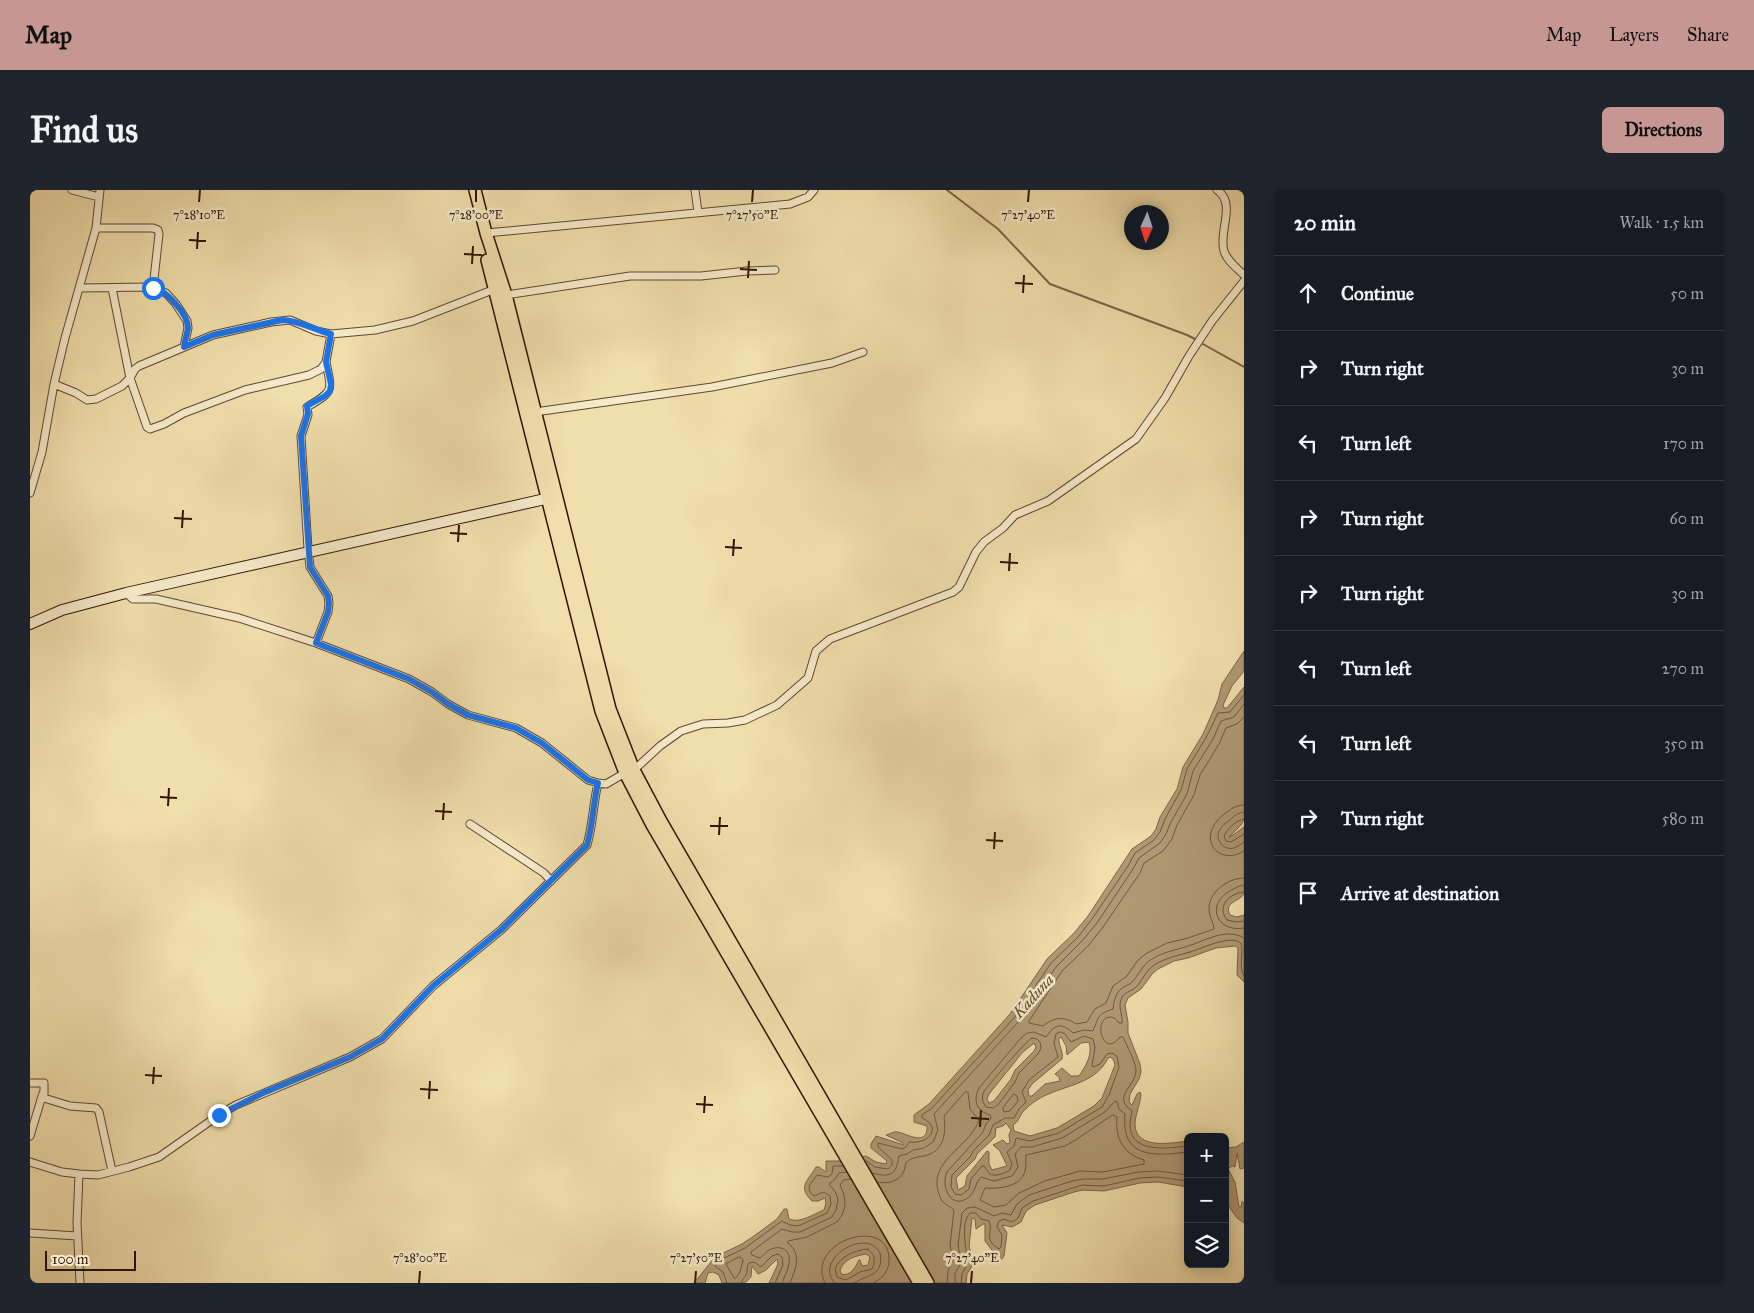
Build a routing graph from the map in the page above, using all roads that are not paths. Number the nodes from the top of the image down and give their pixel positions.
1 (72, 190) edge
2 (469, 190) edge
3 (475, 190) edge
4 (695, 190) edge
5 (814, 190) edge
6 (1217, 190) edge
7 (100, 194) edge
8 (698, 212) junction
9 (96, 228) junction
10 (486, 233) junction
11 (775, 270) dead end
12 (1244, 275) edge
13 (1244, 281) edge
14 (80, 288) junction
15 (112, 288) junction
16 (153, 288) junction
17 (494, 290) junction
18 (506, 295) junction
19 (331, 334) junction
20 (184, 347) junction
21 (863, 352) dead end
22 (326, 362) junction
23 (130, 378) junction
24 (54, 384) junction
25 (535, 412) junction
26 (30, 494) edge
27 (551, 497) junction
28 (309, 552) junction
29 (126, 593) junction
30 (30, 624) edge
31 (316, 643) junction
32 (629, 772) junction
33 (598, 783) junction
34 (470, 824) dead end
35 (551, 881) junction
36 (44, 1082) junction
37 (30, 1083) edge
38 (30, 1136) edge
39 (844, 1146) junction
40 (30, 1162) edge
41 (112, 1171) junction
42 (79, 1174) junction
43 (30, 1233) edge
44 (77, 1236) junction
45 (80, 1283) edge
46 (919, 1283) edge
47 (928, 1283) edge

1 - 7 street
2 - 17 main road
3 - 10 main road
4 - 8 street
5 - 8 street
6 - 12 street
7 - 9 street
8 - 10 street
9 - 14 street
9 - 16 street
10 - 18 main road
11 - 18 street
13 - 32 street
14 - 15 street
14 - 24 street
15 - 16 street
15 - 23 street
16 - 20 street
17 - 19 street
17 - 27 main road
18 - 25 main road
19 - 20 street
19 - 22 street
20 - 23 street
21 - 25 street
22 - 23 street
22 - 28 street
23 - 24 street
24 - 26 street
25 - 27 main road
27 - 28 main road
27 - 32 main road
28 - 29 main road
28 - 31 street
29 - 30 main road
29 - 31 street
31 - 33 street
32 - 33 street
32 - 39 main road
33 - 35 street
34 - 35 street
35 - 41 street
36 - 37 street
36 - 38 street
36 - 41 street
39 - 46 main road
39 - 47 main road
40 - 42 street
41 - 42 street
42 - 44 street
43 - 44 street
44 - 45 street

